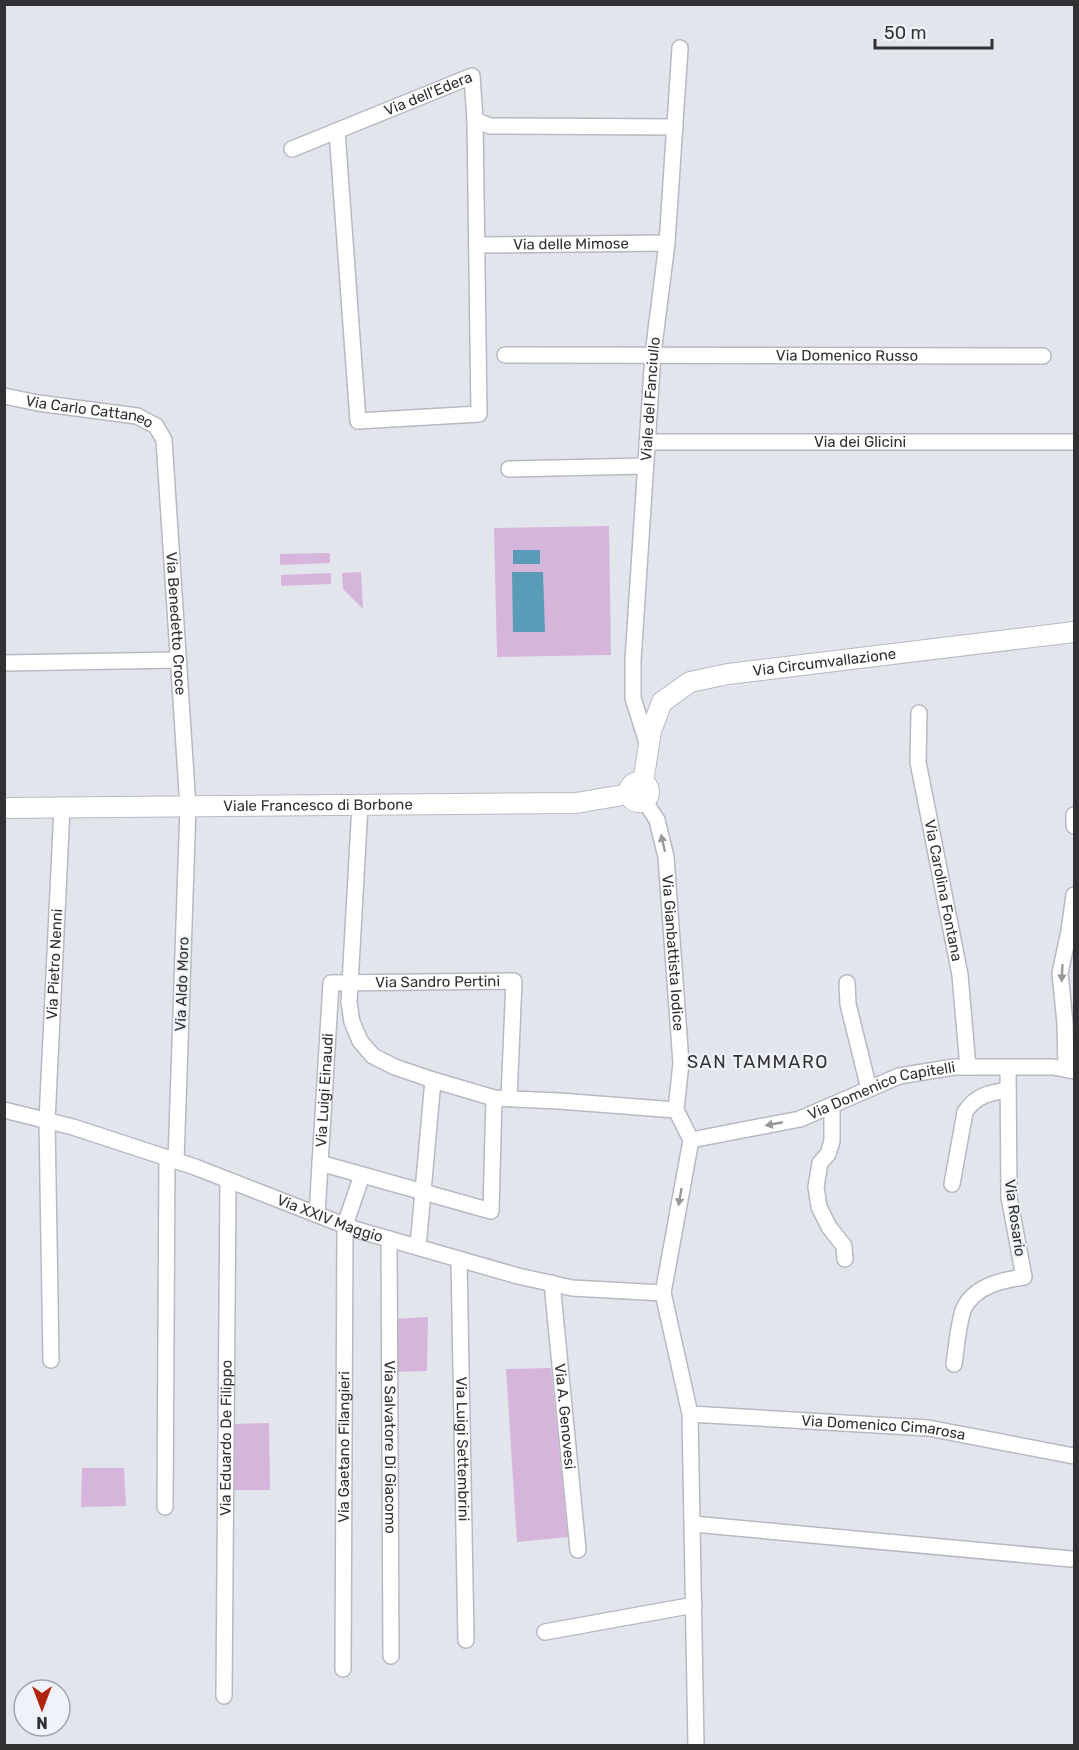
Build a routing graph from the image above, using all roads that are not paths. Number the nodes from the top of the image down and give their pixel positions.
1 (680, 48) dead end
2 (475, 120) junction
3 (675, 127) junction
4 (337, 131) junction
5 (292, 149) dead end
6 (667, 243) junction
7 (477, 245) junction
8 (653, 354) junction
9 (505, 355) dead end
10 (1043, 356) dead end
11 (4, 396) edge
12 (164, 441) joint
13 (647, 441) junction
14 (1074, 442) edge
15 (645, 466) junction
16 (509, 469) dead end
17 (1074, 632) edge
18 (178, 660) junction
19 (4, 663) edge
20 (919, 713) dead end
21 (648, 749) junction
22 (639, 792) junction
23 (360, 805) junction
24 (188, 807) junction
25 (4, 808) edge
26 (62, 808) junction
27 (1074, 815) edge
28 (1074, 826) edge
29 (1074, 895) edge
30 (350, 983) junction
31 (846, 983) dead end
32 (968, 1067) junction
33 (1008, 1067) junction
34 (1070, 1070) edge
35 (433, 1080) junction
36 (869, 1089) junction
37 (1008, 1090) junction
38 (502, 1098) junction
39 (832, 1105) junction
40 (4, 1110) edge
41 (676, 1110) junction
42 (47, 1121) junction
43 (691, 1140) junction
44 (172, 1159) junction
45 (320, 1163) junction
46 (362, 1175) junction
47 (228, 1180) junction
48 (952, 1184) dead end
49 (423, 1192) junction
50 (317, 1214) junction
51 (345, 1225) junction
52 (389, 1239) junction
53 (418, 1247) junction
54 (459, 1259) junction
55 (844, 1259) dead end
56 (552, 1283) junction
57 (663, 1293) junction
58 (51, 1360) dead end
59 (954, 1364) dead end
60 (690, 1414) junction
61 (1074, 1456) edge
62 (165, 1507) dead end
63 (693, 1524) junction
64 (578, 1550) dead end
65 (1071, 1559) dead end
66 (694, 1605) junction
67 (545, 1632) dead end
68 (466, 1640) dead end
69 (390, 1656) dead end
70 (343, 1669) dead end
71 (224, 1696) dead end
72 (696, 1746) edge

1 - 3 street, Viale del Fanciullo
2 - 3 street
2 - 4 street, Via dell'Edera
2 - 7 street
3 - 6 street, Viale del Fanciullo
4 - 5 street, Via dell'Edera
4 - 7 street
6 - 7 street, Via delle Mimose
6 - 8 street, Viale del Fanciullo
8 - 9 street, Via Domenico Russo
8 - 10 street, Via Domenico Russo
8 - 13 street, Viale del Fanciullo
11 - 12 street, Via Carlo Cattaneo
12 - 18 street, Via Benedetto Croce
13 - 14 street, Via dei Glicini
13 - 15 street, Viale del Fanciullo
15 - 16 street
15 - 21 street, Viale del Fanciullo
17 - 21 street, Via Circumvallazione
18 - 19 street
18 - 24 street, Via Benedetto Croce
20 - 32 street, Via Carolina Fontana
21 - 22 street, Via Circumvallazione
22 - 23 street, Viale Francesco di Borbone
41 -> 22 street, Via Gianbattista Iodice
23 - 24 street, Viale Francesco di Borbone
23 - 30 street
24 - 26 street, Viale Francesco di Borbone
24 - 44 street, Via Aldo Moro
25 - 26 street, Viale Francesco di Borbone
26 - 42 street, Via Pietro Nenni
27 - 28 street
29 -> 34 street
30 - 35 street
30 - 38 street, Via Sandro Pertini
30 - 45 street, Via Luigi Einaudi
31 - 36 street
32 - 33 street, Via Domenico Capitelli
32 - 36 street, Via Domenico Capitelli
33 - 34 street, Via Domenico Capitelli
33 - 37 street, Via Rosario
35 - 38 street
35 - 49 street
36 - 39 street, Via Domenico Capitelli
37 - 48 street
37 - 59 street, Via Rosario
38 - 41 street
38 - 49 street
39 -> 43 street, Via Domenico Capitelli
39 - 55 street
40 - 42 street, Via XXIV Maggio
41 - 43 street
42 - 44 street, Via XXIV Maggio
42 - 58 street, Via Pietro Nenni
43 -> 57 street
44 - 47 street, Via XXIV Maggio
44 - 62 street, Via Aldo Moro
45 - 46 street
45 - 50 street, Via Luigi Einaudi
46 - 49 street
46 - 51 street, Via Gaetano Filangieri
47 - 50 street, Via XXIV Maggio
47 - 71 street, Via Eduardo De Filippo
49 - 53 street
50 - 51 street, Via XXIV Maggio
51 - 52 street, Via XXIV Maggio
51 - 70 street, Via Gaetano Filangieri
52 - 53 street, Via XXIV Maggio
52 - 69 street, Via Salvatore Di Giacomo
53 - 54 street, Via XXIV Maggio
54 - 56 street, Via XXIV Maggio
54 - 68 street, Via Luigi Settembrini
56 - 57 street, Via XXIV Maggio
56 - 64 street, Via A. Genovesi
57 - 60 street
60 - 61 street, Via Domenico Cimarosa
60 - 63 street
63 - 65 street
63 - 66 street
66 - 67 street
66 - 72 street

